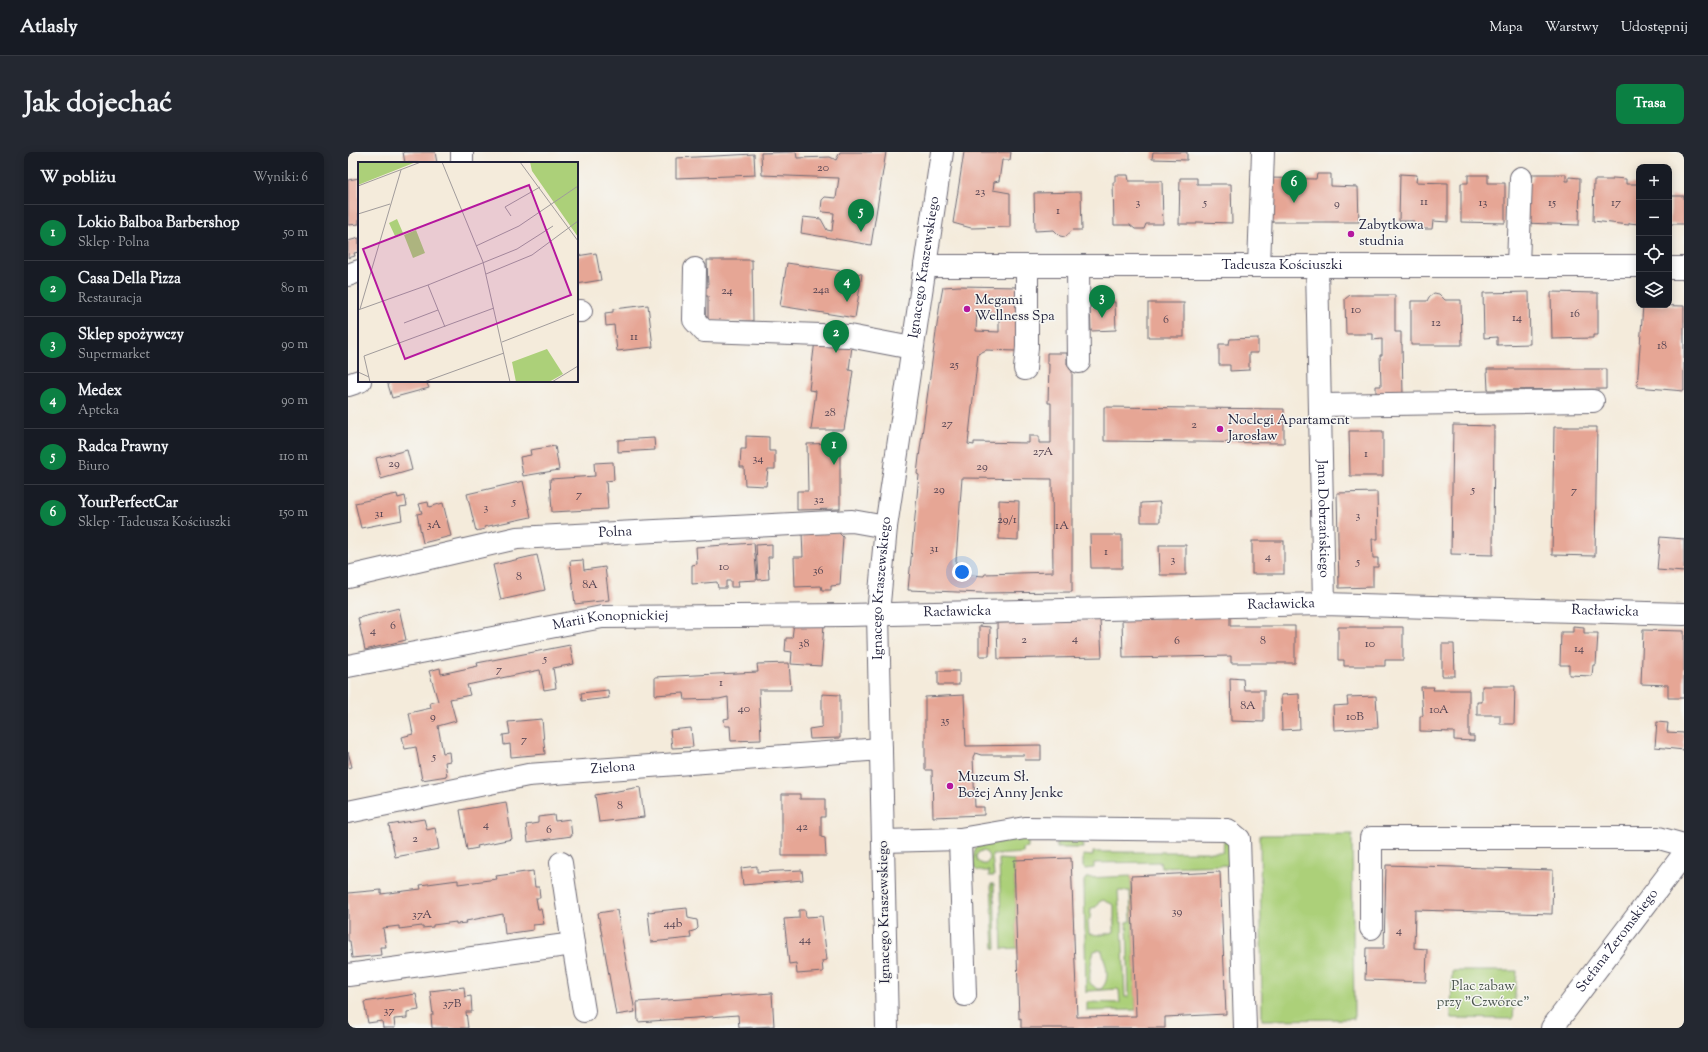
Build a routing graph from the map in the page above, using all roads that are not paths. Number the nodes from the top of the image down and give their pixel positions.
1 (942, 152) edge
2 (1263, 152) edge
3 (1521, 178) dead end
4 (925, 266) junction
5 (1027, 266) junction
6 (1078, 266) junction
7 (1259, 266) junction
8 (1317, 266) junction
9 (1518, 266) junction
10 (1636, 266) edge
11 (1672, 268) edge
12 (1684, 268) edge
13 (695, 269) dead end
14 (358, 272) edge
15 (348, 275) edge
16 (912, 348) junction
17 (1079, 362) dead end
18 (1025, 369) dead end
19 (358, 382) edge
20 (348, 385) edge
21 (1593, 401) dead end
22 (1320, 405) junction
23 (886, 527) junction
24 (348, 577) edge
25 (1324, 604) junction
26 (878, 614) junction
27 (1684, 614) edge
28 (348, 666) edge
29 (881, 749) junction
30 (348, 812) edge
31 (960, 839) junction
32 (883, 841) junction
33 (1684, 845) edge
34 (1684, 854) edge
35 (561, 863) dead end
36 (1371, 928) dead end
37 (573, 944) junction
38 (348, 975) edge
39 (965, 995) dead end
40 (584, 1011) dead end
41 (887, 1028) edge
42 (1245, 1028) edge
43 (1552, 1028) edge

1 - 4 street, Ignacego Kraszewskiego
2 - 7 street
3 - 9 street
4 - 5 street, Tadeusza Kościuszki
4 - 16 street, Ignacego Kraszewskiego
5 - 6 street, Tadeusza Kościuszki
5 - 18 street
6 - 7 street, Tadeusza Kościuszki
6 - 17 street
7 - 8 street, Tadeusza Kościuszki
8 - 9 street, Tadeusza Kościuszki
8 - 22 street, Jana Dobrzańskiego
9 - 10 street, Tadeusza Kościuszki
11 - 12 street
13 - 16 street
14 - 15 street
16 - 23 street, Ignacego Kraszewskiego
19 - 20 street
21 - 22 street
22 - 25 street, Jana Dobrzańskiego
23 - 24 street, Polna
23 - 26 street, Ignacego Kraszewskiego
25 - 26 street, Racławicka
25 - 27 street, Racławicka
26 - 28 street, Marii Konopnickiej
26 - 29 street, Ignacego Kraszewskiego
29 - 30 street, Zielona
29 - 32 street, Ignacego Kraszewskiego
31 - 32 street
31 - 39 street
31 - 42 street
32 - 41 street, Ignacego Kraszewskiego
33 - 36 street
34 - 43 street, Stefana Żeromskiego
35 - 37 street
37 - 38 street
37 - 40 street

